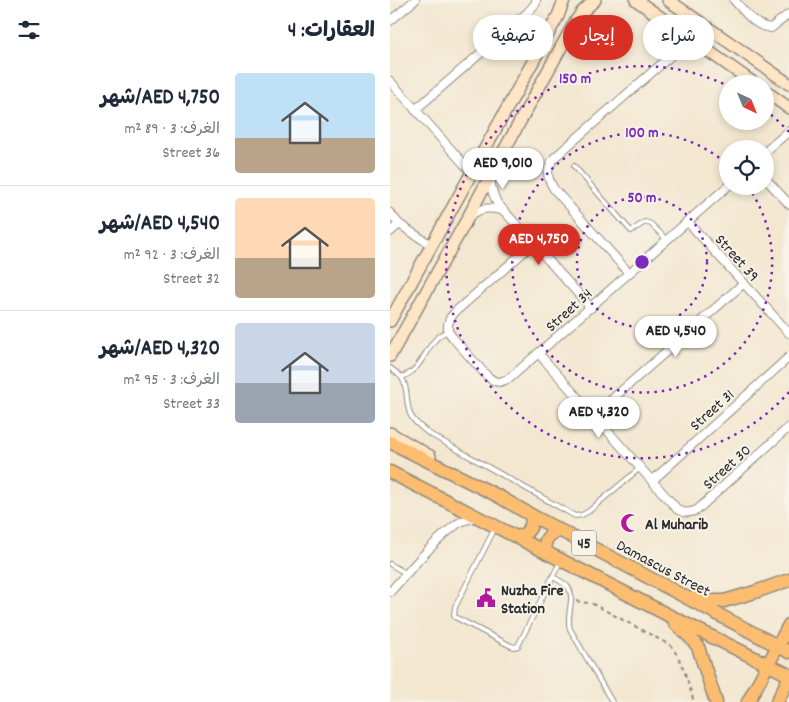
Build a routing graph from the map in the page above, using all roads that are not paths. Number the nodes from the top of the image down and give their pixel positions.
1 (415, 0) edge
2 (536, 0) edge
3 (564, 0) edge
4 (595, 0) edge
5 (636, 0) edge
6 (734, 0) edge
7 (674, 2) edge
8 (789, 14) edge
9 (575, 15) edge
10 (580, 15) edge
11 (657, 15) edge
12 (558, 16) junction
13 (390, 21) edge
14 (563, 43) edge
15 (734, 46) junction
16 (714, 56) edge
17 (666, 60) edge
18 (756, 62) junction
19 (724, 63) junction
20 (741, 75) edge
21 (747, 75) edge
22 (522, 80) junction
23 (390, 81) edge
24 (789, 84) edge
25 (538, 88) junction
26 (774, 98) edge
27 (508, 105) junction
28 (788, 109) edge
29 (415, 110) junction
30 (526, 112) junction
31 (788, 130) edge
32 (774, 143) edge
33 (574, 166) dead end
34 (471, 172) junction
35 (491, 174) junction
36 (774, 188) edge
37 (719, 194) edge
38 (789, 204) edge
39 (504, 211) junction
40 (390, 213) edge
41 (687, 221) junction
42 (465, 223) junction
43 (399, 224) junction
44 (390, 232) edge
45 (667, 240) junction
46 (534, 243) junction
47 (431, 245) junction
48 (629, 273) junction
49 (744, 284) junction
50 (399, 304) junction
51 (591, 308) junction
52 (415, 310) junction
53 (390, 321) edge
54 (405, 328) junction
55 (448, 331) junction
56 (789, 333) edge
57 (539, 354) junction
58 (390, 356) edge
59 (789, 357) edge
60 (390, 368) edge
61 (401, 377) junction
62 (594, 416) junction
63 (789, 427) edge
64 (390, 433) edge
65 (390, 442) edge
66 (640, 468) junction
67 (390, 472) edge
68 (652, 482) junction
69 (498, 496) junction
70 (531, 515) junction
71 (478, 517) junction
72 (496, 526) junction
73 (560, 531) junction
74 (517, 537) junction
75 (547, 553) junction
76 (561, 559) junction
77 (390, 564) edge
78 (407, 574) junction
79 (553, 577) junction
80 (789, 580) edge
81 (390, 592) edge
82 (678, 592) junction
83 (666, 614) junction
84 (789, 625) edge
85 (783, 649) edge
86 (767, 664) junction
87 (789, 676) edge
88 (612, 702) edge
89 (716, 702) edge
90 (748, 702) edge
91 (776, 702) edge

1 - 13 street
2 - 29 street
3 - 12 street
4 - 10 street
5 - 11 street
6 - 8 street
7 - 15 street
9 - 12 street
12 - 22 street
14 - 25 street
15 - 18 street
15 - 19 street
16 - 19 street
17 - 48 street
18 - 21 street
18 - 24 street
19 - 20 street
22 - 25 street
22 - 27 street
23 - 29 street
25 - 30 street
26 - 28 street
27 - 30 street
27 - 34 street
29 - 34 street
30 - 35 street
31 - 32 street
33 - 45 lane
34 - 47 street
35 - 39 street
35 - 42 street
36 - 38 street
37 - 41 street, Street 34
39 - 42 street
39 - 46 street
40 - 43 street
41 - 45 street, Street 34
41 - 49 street, Street 39
42 - 52 street
43 - 44 street
43 - 47 street
45 - 48 street, Street 34
46 - 51 street
46 - 55 street
47 - 50 street
48 - 51 street, Street 34
49 - 56 street, Street 39
49 - 62 street
50 - 52 street
50 - 53 street
51 - 57 street, Street 34
52 - 54 street
53 - 54 street
54 - 58 street
55 - 57 street, Street 34
55 - 61 lane
57 - 62 street
59 - 68 street, Street 31
60 - 61 lane
61 - 66 lane
62 - 66 street
63 - 68 street, Street 30
64 - 69 street
65 - 69 main road, Damascus Street / 45
66 - 68 street
67 - 71 main road, 45
69 - 70 main road, Damascus Street / 45
70 - 73 main road, Damascus Street / 45
70 - 74 main road
71 - 72 main road, 45
71 - 78 street
72 - 74 main road, 45
72 - 79 lane
73 - 75 main road
73 - 82 main road, Damascus Street / 45
74 - 75 main road, 45
75 - 76 main road, 45
76 - 79 lane
76 - 83 main road, 45
77 - 78 lane
78 - 81 street
79 - 88 lane
80 - 82 main road
82 - 85 main road, Damascus Street / 45
83 - 86 main road, 45
83 - 89 main road
84 - 85 main road
85 - 86 main road
86 - 87 main road, 45
86 - 90 main road
87 - 91 main road

